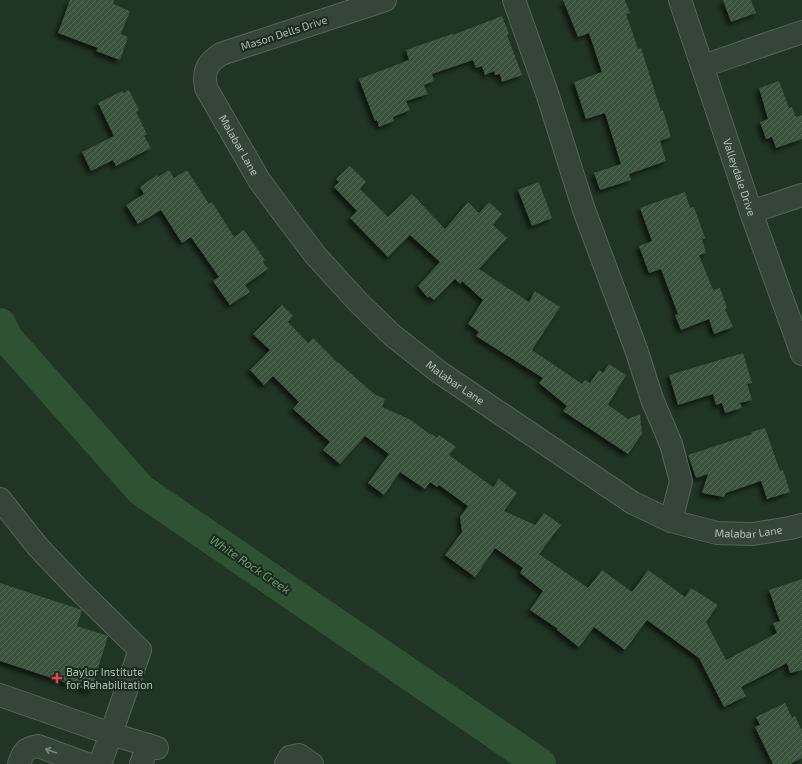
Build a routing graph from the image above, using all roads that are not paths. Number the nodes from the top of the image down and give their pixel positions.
1 (385, 0) edge
2 (514, 0) edge
3 (680, 0) edge
4 (802, 32) edge
5 (702, 66) junction
6 (206, 88) joint
7 (802, 195) edge
8 (751, 212) junction
9 (802, 354) edge
10 (0, 499) edge
11 (671, 521) junction
12 (802, 525) edge
13 (0, 695) edge
14 (111, 734) junction
15 (149, 752) edge
16 (19, 764) edge
17 (87, 764) edge
18 (100, 764) edge
19 (286, 764) edge
20 (312, 764) edge

1 - 6 street, Mason Dells Drive
2 - 11 street
3 - 5 street, Valleydale Drive
4 - 5 street
5 - 8 street, Valleydale Drive
6 - 11 street, Malabar Lane
7 - 8 street
8 - 9 street, Valleydale Drive
10 - 14 street
11 - 12 street, Malabar Lane
13 - 14 street
14 - 15 street
14 - 18 street
17 -> 16 street
19 - 20 street

